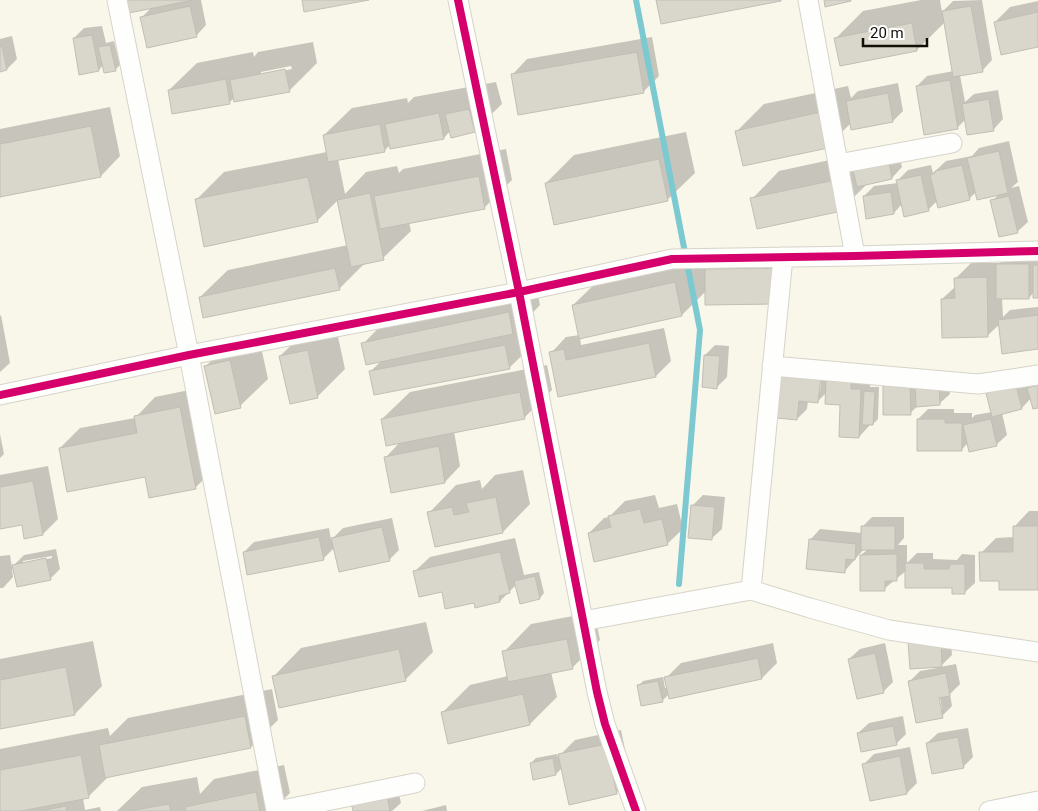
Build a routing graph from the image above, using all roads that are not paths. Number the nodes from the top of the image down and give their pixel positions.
1 (117, 0) edge
2 (458, 0) edge
3 (808, 0) edge
4 (952, 143) dead end
5 (838, 164) junction
6 (1038, 251) edge
7 (855, 256) junction
8 (783, 258) junction
9 (519, 292) junction
10 (188, 355) junction
11 (772, 366) junction
12 (1038, 375) edge
13 (0, 395) edge
14 (751, 590) junction
15 (583, 621) junction
16 (1038, 652) edge
17 (415, 783) dead end
18 (1038, 801) edge
19 (276, 811) edge
20 (636, 811) edge
21 (989, 811) edge

1 - 10 street
2 - 9 street
3 - 5 street
4 - 5 street
5 - 7 street
6 - 7 street
7 - 8 street
8 - 9 street
8 - 11 street
9 - 10 street
9 - 15 street
10 - 13 street
10 - 19 street
11 - 12 street
11 - 14 street
14 - 15 street
14 - 16 street
15 - 20 street
17 - 19 street
18 - 21 street

